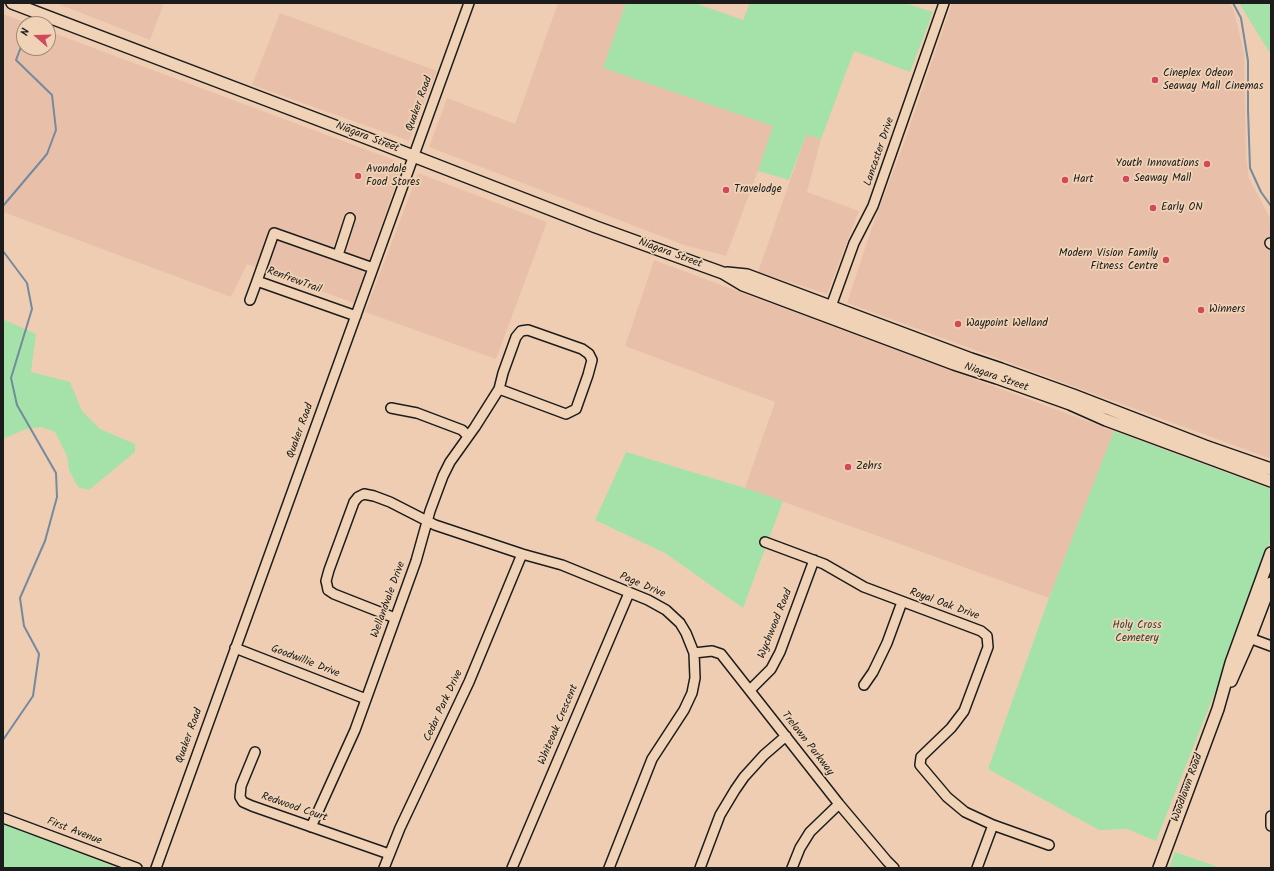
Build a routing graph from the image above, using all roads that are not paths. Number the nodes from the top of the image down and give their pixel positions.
1 (12, 3) edge
2 (469, 3) edge
3 (944, 3) edge
4 (414, 156) junction
5 (350, 218) dead end
6 (338, 255) junction
7 (373, 268) junction
8 (257, 281) junction
9 (250, 300) dead end
10 (829, 311) junction
11 (356, 316) junction
12 (499, 388) junction
13 (391, 408) dead end
14 (468, 436) junction
15 (1247, 460) junction
16 (1271, 466) edge
17 (1271, 469) edge
18 (1271, 481) edge
19 (427, 520) junction
20 (765, 542) dead end
21 (1271, 553) edge
22 (522, 554) junction
23 (814, 560) junction
24 (1271, 582) edge
25 (630, 592) junction
26 (902, 602) junction
27 (396, 618) junction
28 (1246, 636) junction
29 (1271, 646) edge
30 (234, 648) junction
31 (694, 653) junction
32 (864, 685) dead end
33 (750, 690) junction
34 (366, 699) junction
35 (786, 736) junction
36 (255, 752) dead end
37 (839, 804) junction
38 (1271, 816) edge
39 (3, 818) edge
40 (993, 825) junction
41 (1271, 826) edge
42 (311, 827) junction
43 (1049, 845) dead end
44 (389, 854) junction
45 (137, 868) edge
46 (156, 868) edge
47 (384, 868) edge
48 (512, 868) edge
49 (609, 868) edge
50 (700, 868) edge
51 (792, 868) edge
52 (894, 868) edge
53 (977, 868) edge
54 (1158, 868) edge

1 - 4 main road, Niagara Street
2 - 4 street, Quaker Road
3 - 10 street, Lancaster Drive
4 - 7 street, Quaker Road
4 - 10 main road, Niagara Street
5 - 6 street
6 - 7 street, RenfrewTrail
6 - 8 street, RenfrewTrail
7 - 11 street, Quaker Road
8 - 9 street
8 - 11 street, RenfrewTrail
10 - 15 main road, Niagara Street
10 - 18 main road, Niagara Street
11 - 30 street, Quaker Road
12 - 12 street, Wellandvale Drive
12 - 14 street, Wellandvale Drive
13 - 14 street
14 - 19 street, Wellandvale Drive
15 - 16 main road
15 - 17 main road, Niagara Street
19 - 22 street, Page Drive
19 - 27 street, Wellandvale Drive
19 - 27 street, Page Drive
20 - 23 street, Royal Oak Drive
21 - 28 main road, Woodlawn Road
22 - 25 street, Page Drive
22 - 44 street, Cedar Park Drive
23 - 26 street, Royal Oak Drive
23 - 33 street, Wychwood Road
24 - 28 main road, Woodlawn Road
25 - 31 street, Page Drive
25 - 48 street, Whiteoak Crescent
26 - 32 street
26 - 40 street, Royal Oak Drive
27 - 34 street, Wellandvale Drive
28 - 29 street
28 - 54 main road, Woodlawn Road
30 - 34 street, Goodwillie Drive
30 - 46 street, Quaker Road
31 - 33 street, Trelawn Parkway
31 - 49 street, Page Drive
33 - 35 street, Trelawn Parkway
34 - 42 street, Wellandvale Drive
35 - 37 street, Trelawn Parkway
35 - 50 street
36 - 42 street, Redwood Court
37 - 51 street
37 - 52 street, Trelawn Parkway
38 - 41 street
39 - 45 street, First Avenue
40 - 43 street, Royal Oak Drive
40 - 53 street
42 - 44 street, Redwood Court
44 - 47 street, Cedar Park Drive

